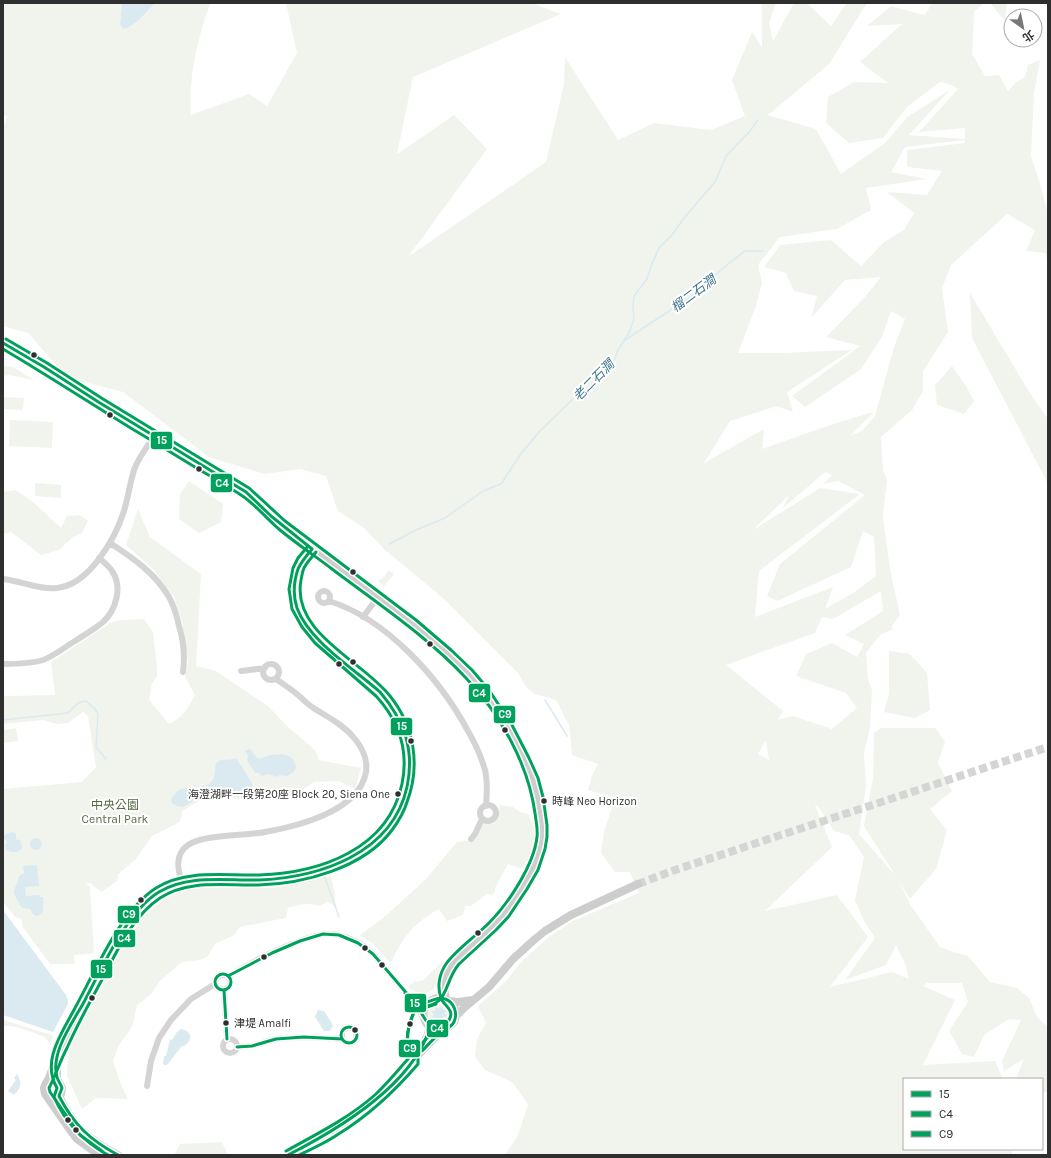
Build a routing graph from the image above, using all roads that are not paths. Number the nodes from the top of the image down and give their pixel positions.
1 (3, 342) edge
2 (154, 436) junction
3 (110, 543) junction
4 (312, 549) junction
5 (99, 558) junction
6 (3, 579) edge
7 (378, 597) junction
8 (329, 601) dead end
9 (363, 617) junction
10 (3, 664) edge
11 (265, 668) junction
12 (241, 671) dead end
13 (183, 672) dead end
14 (276, 679) junction
15 (486, 806) junction
16 (482, 819) junction
17 (471, 839) dead end
18 (182, 884) junction
19 (638, 884) tunnel mouth
20 (228, 976) junction
21 (215, 984) junction
22 (444, 984) junction
23 (224, 990) junction
24 (432, 1000) junction
25 (448, 1000) junction
26 (474, 1000) junction
27 (414, 1002) junction
28 (456, 1016) junction
29 (424, 1018) junction
30 (430, 1027) junction
31 (444, 1030) junction
32 (227, 1039) junction
33 (342, 1039) dead end
34 (237, 1047) junction
35 (57, 1058) junction
36 (414, 1060) junction
37 (397, 1079) tunnel mouth
38 (47, 1081) junction
39 (58, 1081) junction
40 (147, 1086) dead end
41 (46, 1096) junction
42 (59, 1096) junction
43 (82, 1132) junction
44 (88, 1147) junction
45 (99, 1155) edge
46 (117, 1155) edge

1 - 2 street
2 - 3 street
2 - 4 street
3 - 5 street
3 - 13 street
4 - 7 street
4 - 18 street
5 - 6 street
5 - 10 street
7 - 9 street
7 - 22 street
8 - 9 street
9 - 15 street
11 - 12 street
11 - 14 street
11 - 14 street
14 - 18 street
15 - 16 street
15 - 16 street
16 - 17 street
18 - 35 street
19 - 26 street
20 - 21 street
20 - 23 street
20 - 27 street
21 - 23 street
21 - 40 street
22 - 24 street
22 - 25 street
23 - 32 street
24 - 25 street
24 - 27 street
24 - 29 street
25 - 26 street
25 - 28 street
26 - 28 street
27 - 29 street
28 - 31 street
29 - 30 street
30 - 31 street
30 - 36 street
31 - 36 street
32 - 34 street
32 - 34 street
33 - 34 street
35 - 38 street
35 - 39 street
36 - 37 street
38 - 39 street
38 - 41 street
39 - 42 street
41 - 42 street
41 - 44 street
42 - 43 street
43 - 44 street
43 - 46 street
44 - 45 street

